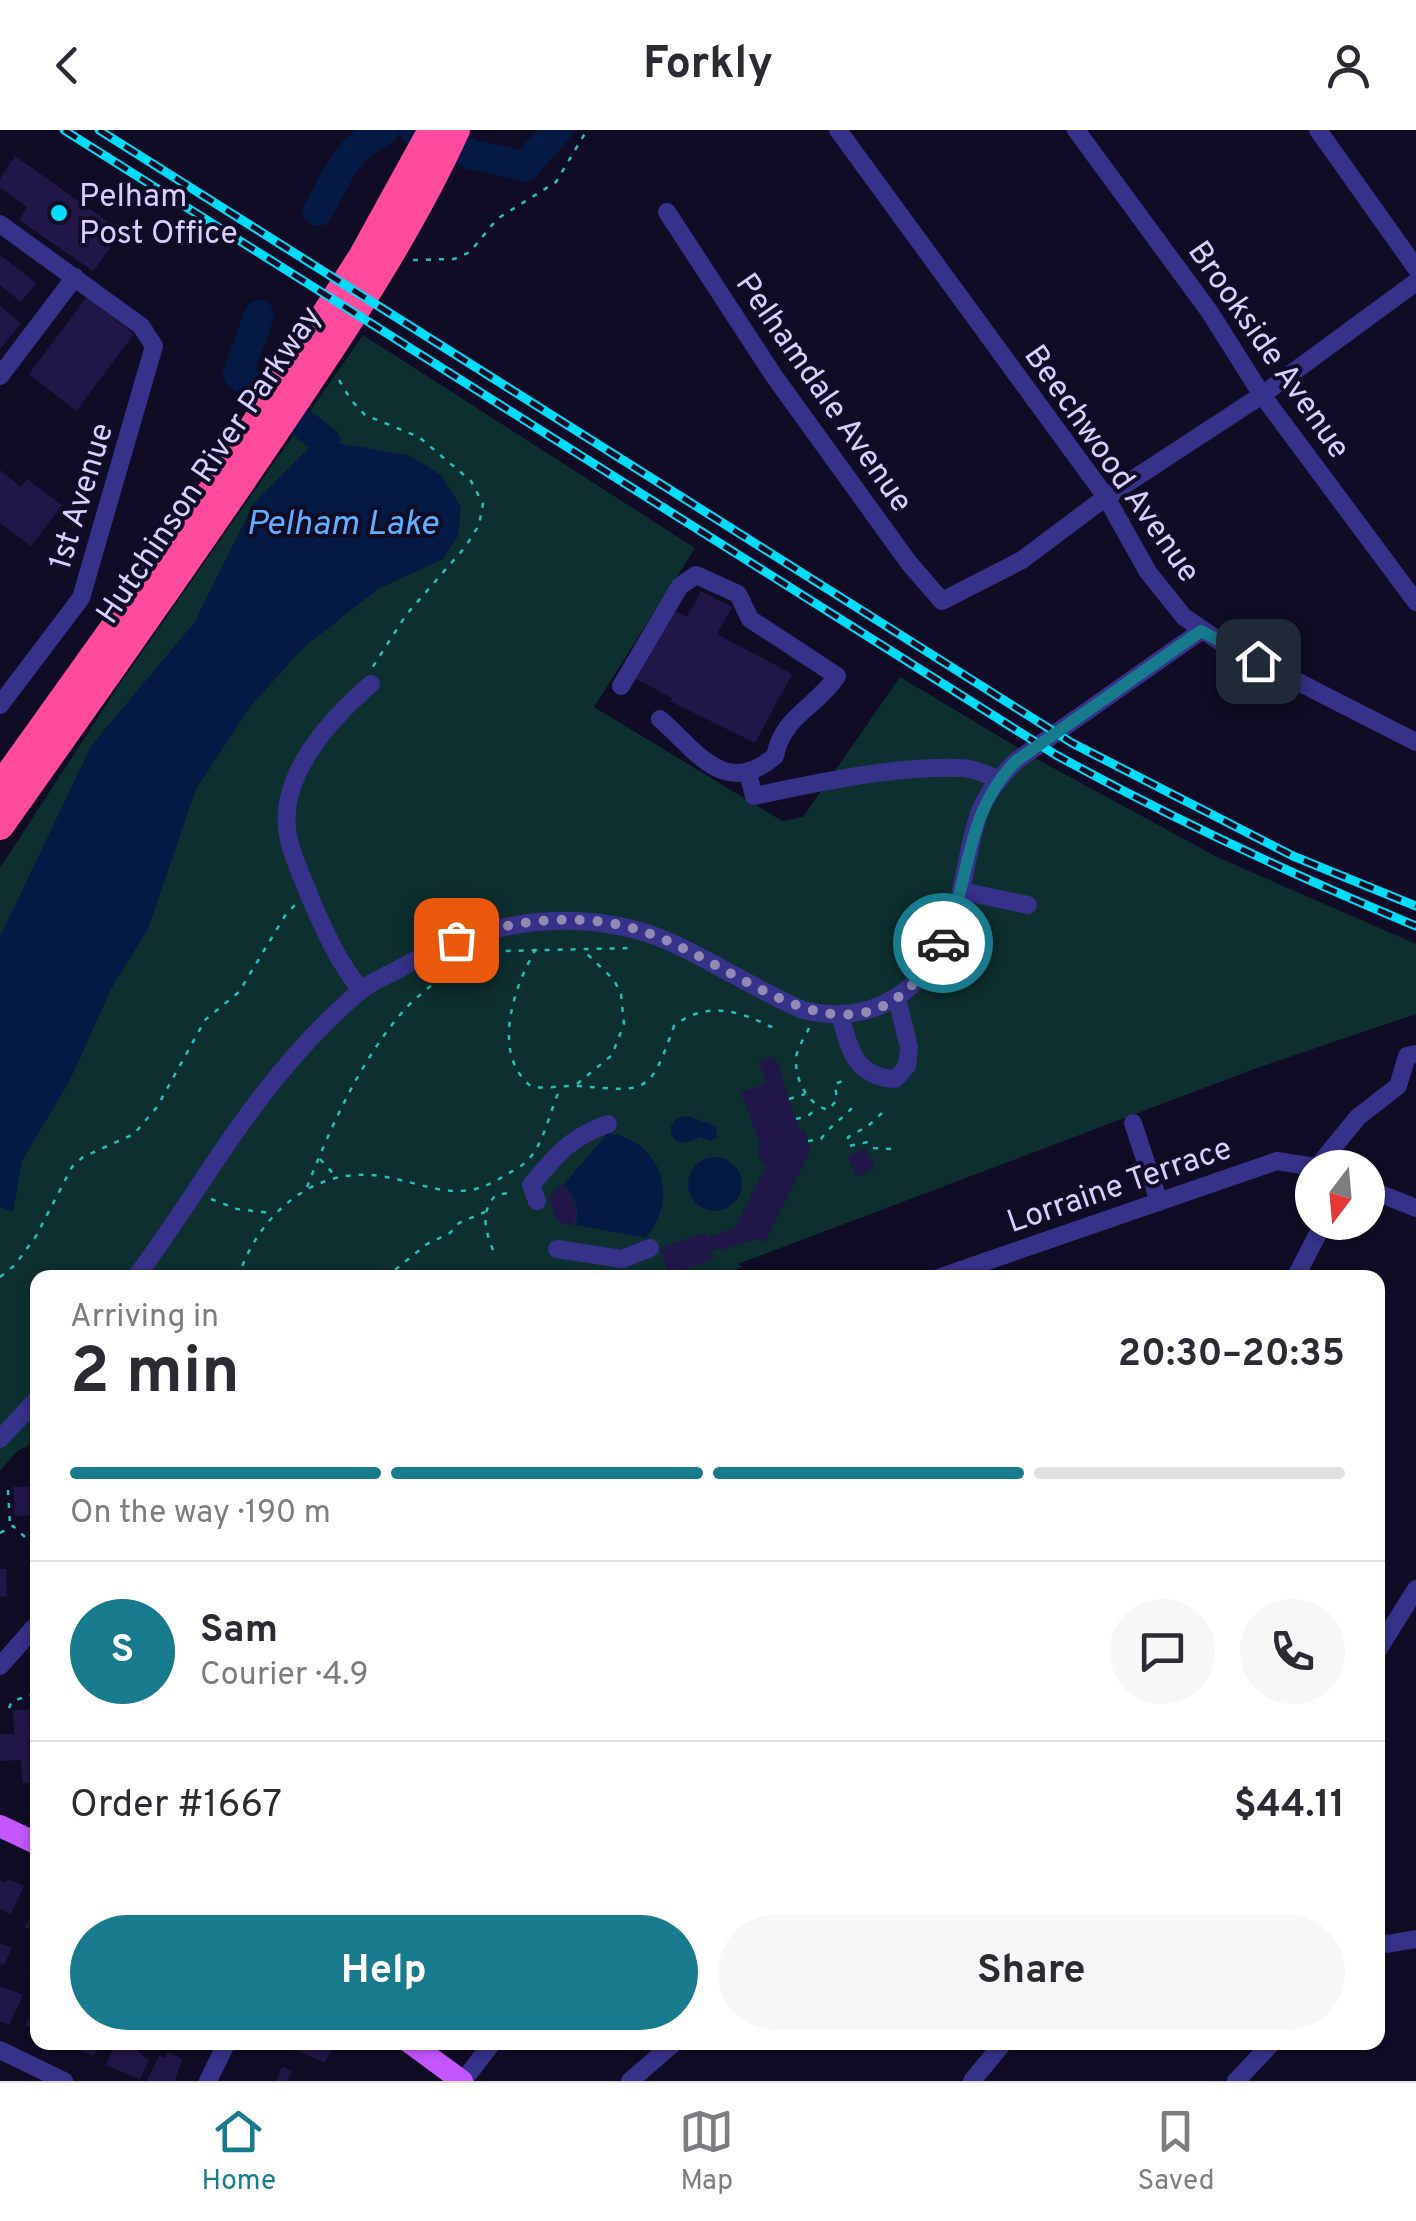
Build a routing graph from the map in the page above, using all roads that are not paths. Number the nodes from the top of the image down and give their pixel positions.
1 (432, 130) edge
2 (456, 130) edge
3 (838, 130) edge
4 (1076, 130) edge
5 (1318, 130) edge
6 (427, 165) junction
7 (667, 212) dead end
8 (0, 224) edge
9 (1416, 268) edge
10 (75, 276) junction
11 (1416, 282) edge
12 (0, 376) edge
13 (1262, 395) junction
14 (260, 435) junction
15 (1106, 498) junction
16 (1416, 602) edge
17 (1201, 631) junction
18 (371, 684) road end
19 (621, 686) dead end
20 (0, 705) edge
21 (660, 719) dead end
22 (1416, 742) edge
23 (748, 774) junction
24 (998, 779) junction
25 (0, 787) edge
26 (0, 826) edge
27 (961, 891) junction
28 (1028, 905) dead end
29 (361, 990) junction
30 (896, 999) junction
31 (840, 1015) junction
32 (1416, 1054) edge
33 (608, 1124) dead end
34 (1133, 1124) dead end
35 (1332, 1150) edge
36 (1295, 1163) edge
37 (1385, 1196) edge
38 (536, 1201) dead end
39 (1158, 1202) junction
40 (1416, 1208) edge
41 (1315, 1240) edge
42 (650, 1248) dead end
43 (558, 1249) dead end
44 (140, 1270) edge
45 (961, 1270) edge
46 (1299, 1270) edge
47 (30, 1407) edge
48 (0, 1439) edge
49 (1416, 1589) edge
50 (30, 1632) edge
51 (1385, 1639) edge
52 (0, 1666) edge
53 (0, 1826) edge
54 (30, 1840) edge
55 (1415, 1941) edge
56 (1385, 1945) edge
57 (0, 2050) edge
58 (223, 2050) edge
59 (421, 2050) edge
60 (487, 2050) edge
61 (665, 2050) edge
62 (997, 2050) edge
63 (1265, 2050) edge
64 (64, 2081) edge
65 (208, 2081) edge
66 (462, 2081) edge
67 (630, 2081) edge
68 (972, 2081) edge
69 (1236, 2081) edge

1 - 6 highway, Hutchinson River Parkway
2 - 6 highway, Hutchinson River Parkway
3 - 15 street, Beechwood Avenue
4 - 13 street, Brookside Avenue
5 - 9 street
6 - 14 highway, Hutchinson River Parkway
7 - 15 street, Pelhamdale Avenue
8 - 10 street
10 - 12 street
10 - 20 street, 1st Avenue
11 - 13 street
13 - 15 street
13 - 16 street, Brookside Avenue
14 - 25 highway, Hutchinson River Parkway
14 - 26 highway, Hutchinson River Parkway
15 - 17 street, Beechwood Avenue
17 - 22 street, Beechwood Avenue
17 - 24 street
18 - 29 street
19 - 23 street
21 - 23 street
23 - 24 street
24 - 27 street
27 - 28 street
27 - 30 street
29 - 31 street
29 - 44 street
30 - 31 street
30 - 31 street
32 - 35 street
33 - 38 street
34 - 39 street
36 - 39 street, Lorraine Terrace
37 - 40 street
39 - 45 street, Lorraine Terrace
41 - 46 street
42 - 43 street
47 - 48 street
49 - 51 street
50 - 52 street
53 - 54 main road
55 - 56 street
57 - 64 street
58 - 65 street
59 - 66 main road
60 - 66 street
61 - 67 street
62 - 68 street
63 - 69 street

